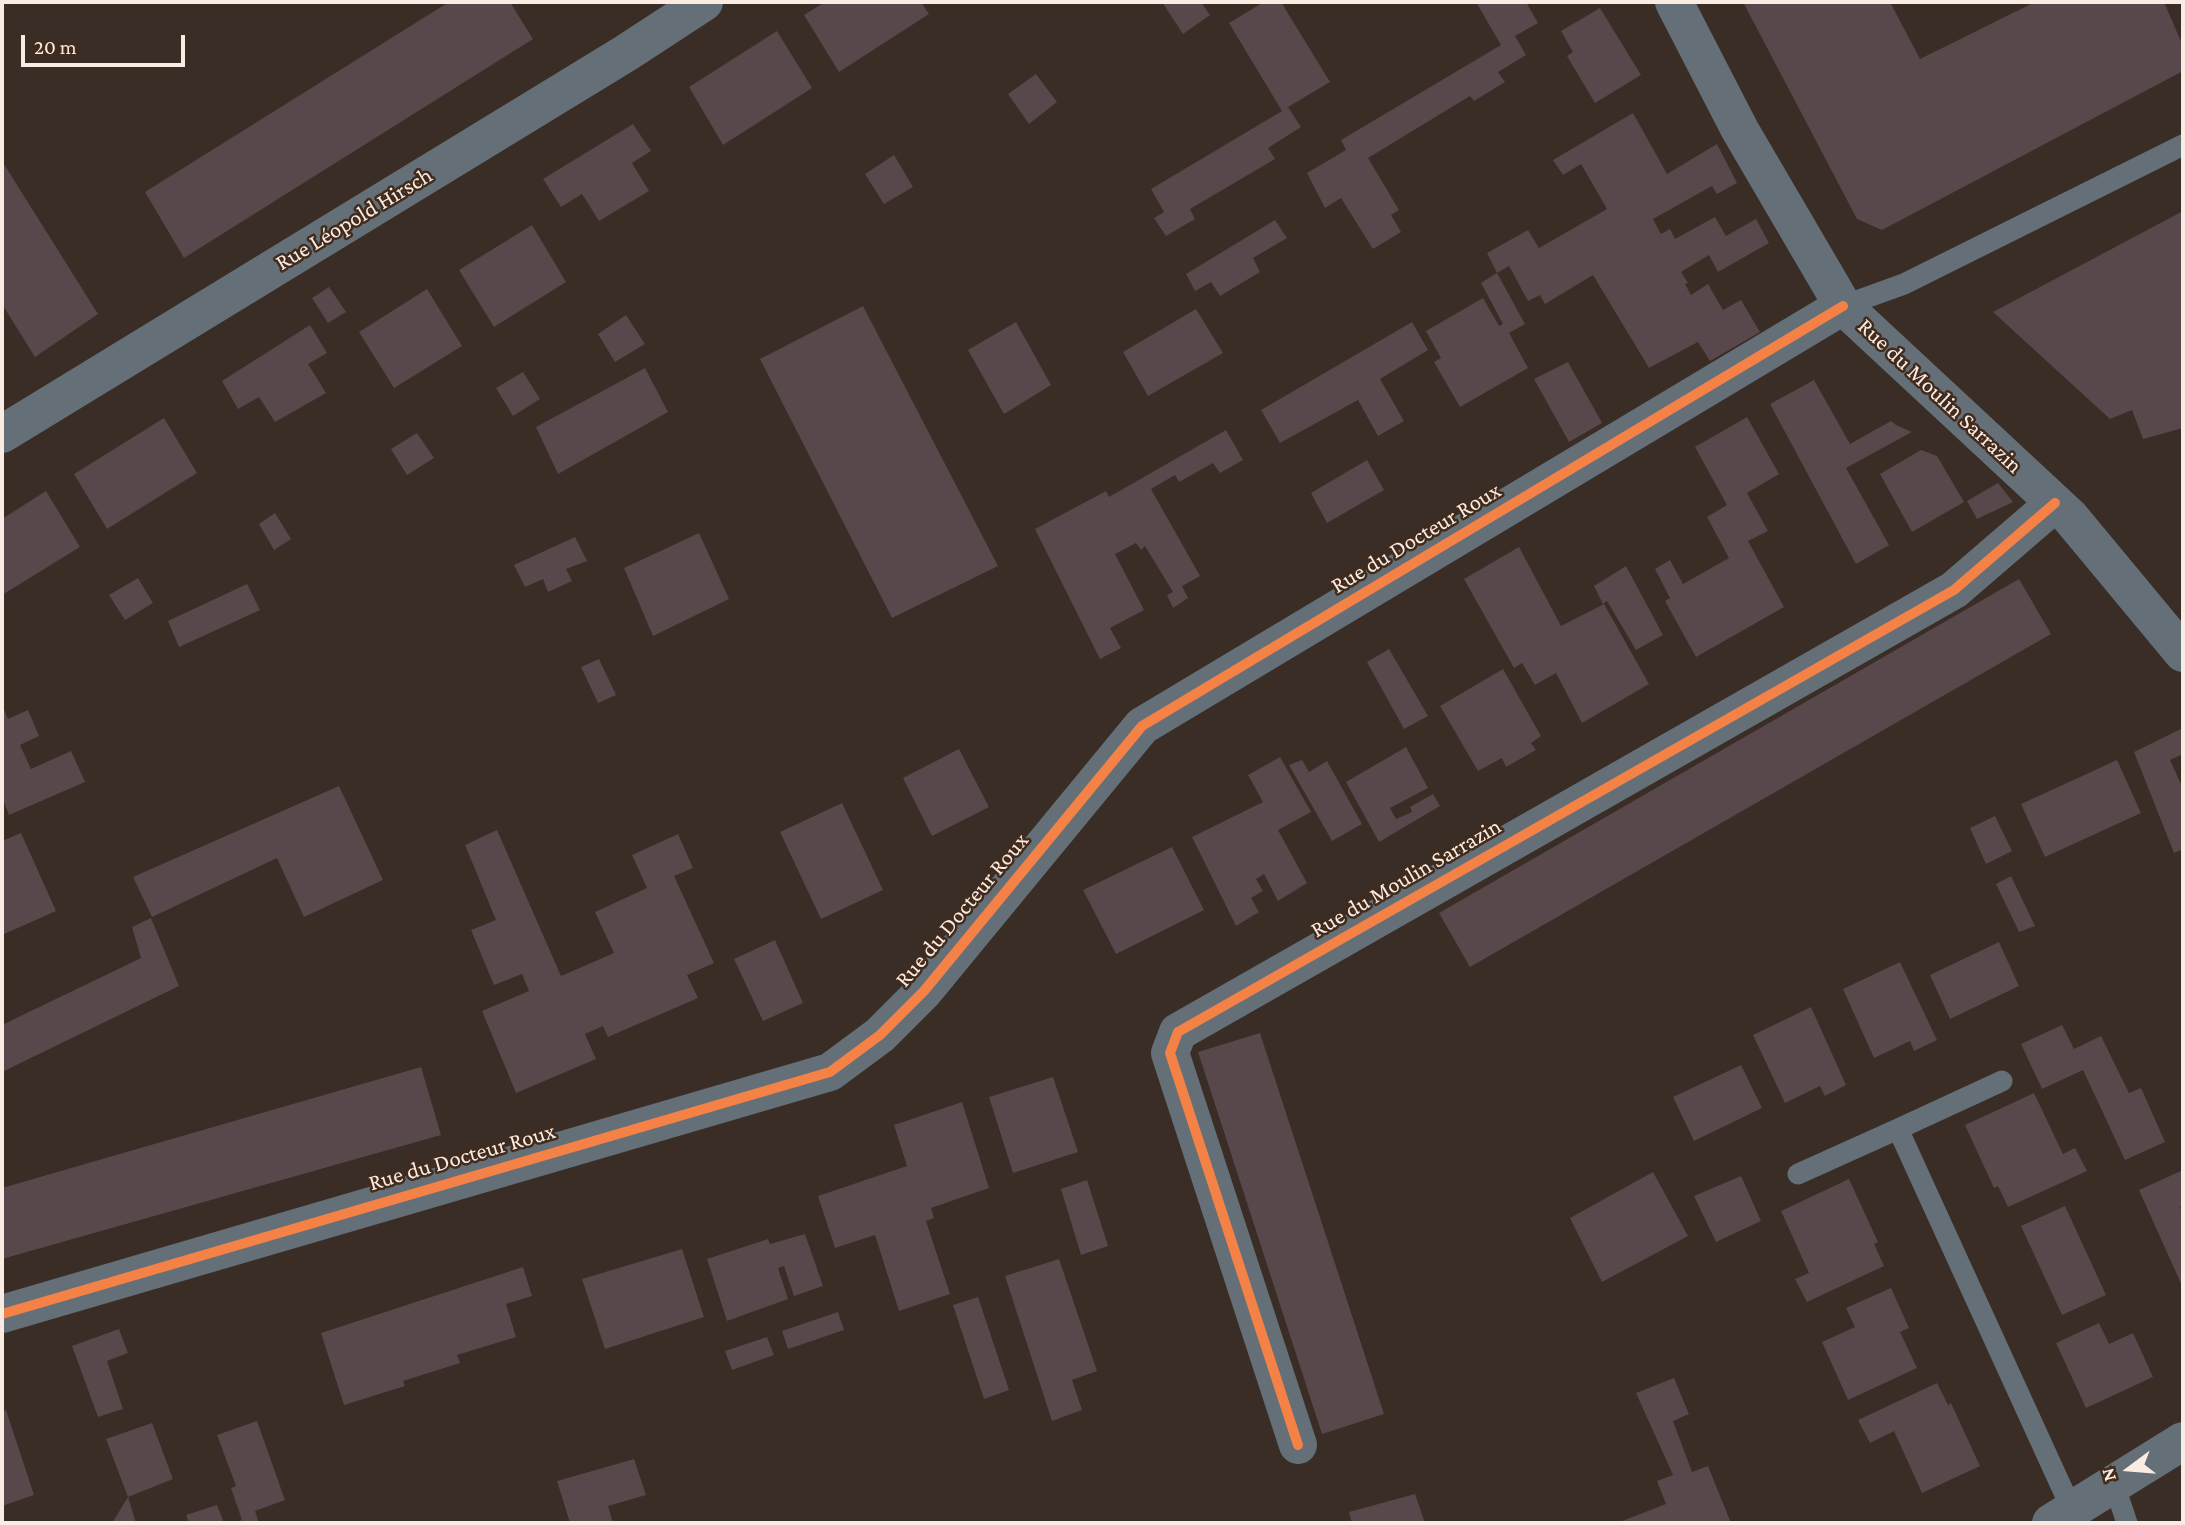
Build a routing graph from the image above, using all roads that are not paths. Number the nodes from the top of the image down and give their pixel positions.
1 (704, 2) edge
2 (1674, 2) edge
3 (2183, 145) edge
4 (1843, 306) junction
5 (4, 427) edge
6 (2055, 503) junction
7 (2183, 653) edge
8 (2002, 1081) dead end
9 (1898, 1129) junction
10 (1798, 1174) dead end
11 (2, 1314) edge
12 (2183, 1441) edge
13 (1298, 1445) dead end
14 (2115, 1484) junction
15 (2062, 1517) edge
16 (2127, 1523) edge

1 - 5 street, Rue Léopold Hirsch
2 - 4 street, Rue du Moulin Sarrazin
3 - 4 lane
4 - 6 street, Rue du Moulin Sarrazin
4 - 11 street, Rue du Docteur Roux
6 - 7 street, Rue du Moulin Sarrazin
6 - 13 street, Rue du Moulin Sarrazin
8 - 9 lane
9 - 10 lane
9 - 15 lane
12 - 14 street
14 - 15 street
14 - 16 lane

